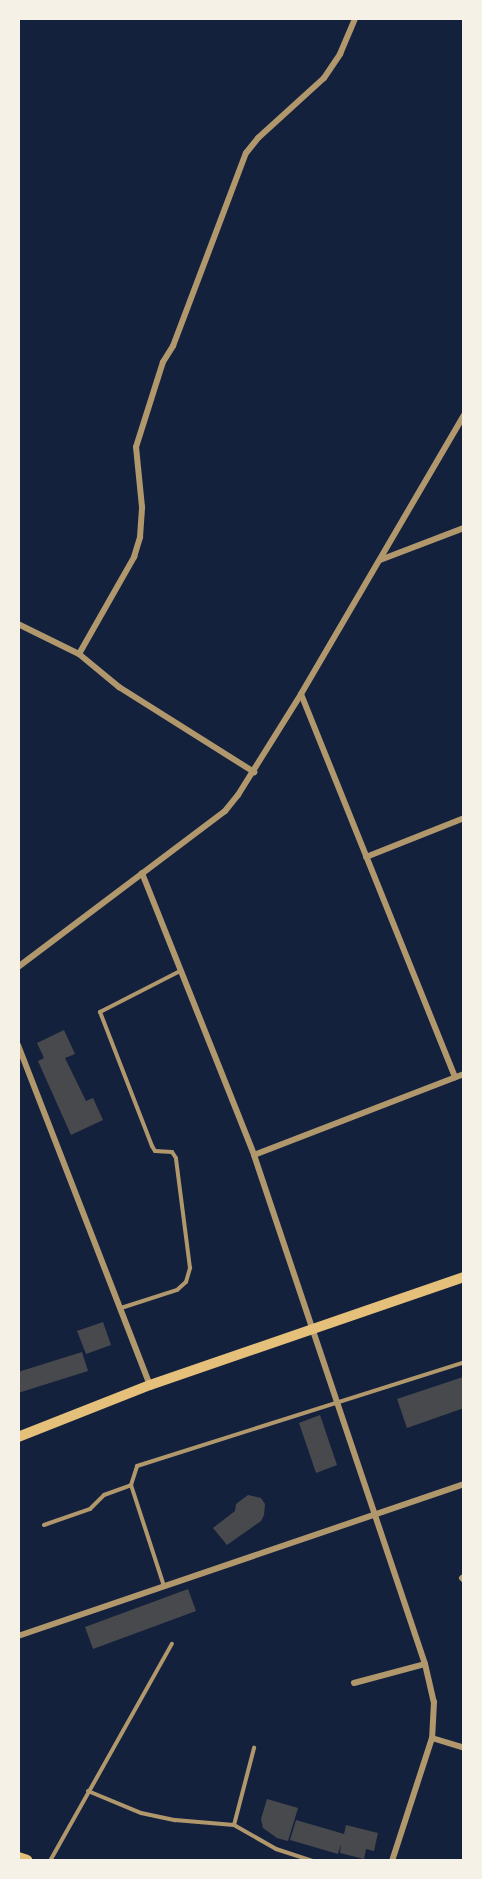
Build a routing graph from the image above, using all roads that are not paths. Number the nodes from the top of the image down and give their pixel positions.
1 (355, 18) edge
2 (464, 415) edge
3 (464, 528) edge
4 (379, 560) junction
5 (18, 624) edge
6 (79, 654) junction
7 (301, 694) junction
8 (254, 772) junction
9 (464, 818) edge
10 (366, 857) junction
11 (142, 873) junction
12 (18, 967) edge
13 (181, 971) junction
14 (18, 1045) edge
15 (464, 1074) edge
16 (455, 1077) junction
17 (254, 1155) junction
18 (464, 1277) edge
19 (121, 1308) junction
20 (312, 1328) junction
21 (464, 1362) edge
22 (150, 1385) junction
23 (338, 1404) junction
24 (18, 1437) edge
25 (464, 1484) edge
26 (131, 1485) junction
27 (376, 1515) junction
28 (44, 1525) dead end
29 (164, 1586) junction
30 (18, 1636) edge
31 (172, 1644) dead end
32 (425, 1664) junction
33 (354, 1683) dead end
34 (432, 1738) junction
35 (254, 1748) dead end
36 (464, 1748) edge
37 (88, 1791) junction
38 (234, 1825) junction
39 (18, 1858) edge
40 (27, 1861) edge
41 (50, 1861) edge
42 (314, 1861) edge
43 (392, 1861) edge

1 - 6 street
2 - 4 street
3 - 4 street
4 - 7 street
5 - 6 street
6 - 8 street
7 - 8 street
7 - 10 street
8 - 11 street
9 - 10 street
10 - 16 street
11 - 12 street
11 - 13 street
13 - 17 street
13 - 19 lane
14 - 19 street
15 - 16 street
16 - 17 street
17 - 20 street
18 - 20 main road
19 - 22 street
20 - 22 main road
20 - 23 street
21 - 23 lane
22 - 24 main road
23 - 26 lane
23 - 27 street
25 - 27 street
26 - 28 lane
26 - 29 lane
27 - 29 street
27 - 32 street
29 - 30 street
31 - 37 lane
32 - 33 street
32 - 34 street
34 - 36 street
34 - 43 street
35 - 38 lane
37 - 38 lane
37 - 41 lane
38 - 42 lane
39 - 40 main road

